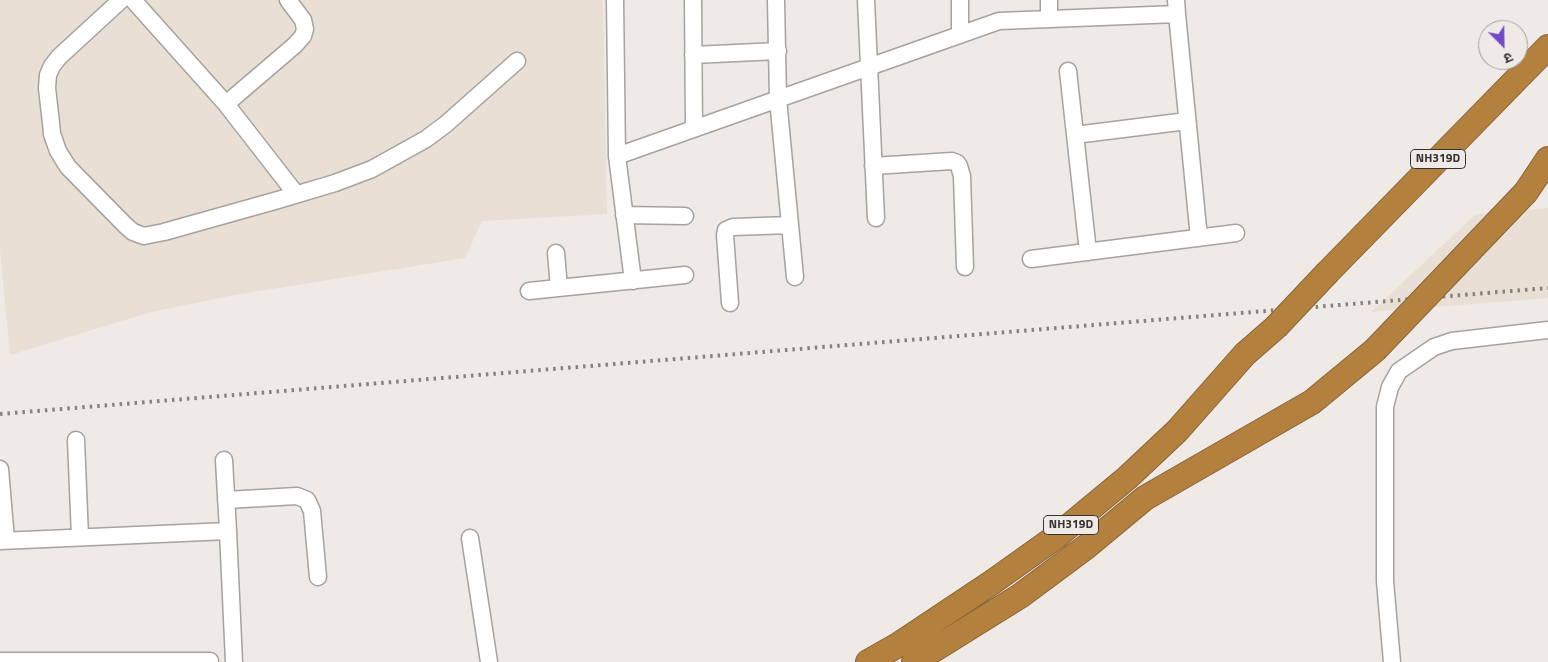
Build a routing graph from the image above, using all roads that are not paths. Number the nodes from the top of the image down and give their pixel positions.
1 (121, 0) edge
2 (133, 0) edge
3 (288, 0) edge
4 (615, 0) edge
5 (692, 0) edge
6 (776, 0) edge
7 (866, 0) edge
8 (960, 0) edge
9 (1049, 0) edge
10 (1176, 7) edge
11 (1115, 8) edge
12 (1049, 19) junction
13 (960, 35) junction
14 (1548, 47) edge
15 (778, 51) junction
16 (693, 55) junction
17 (516, 61) dead end
18 (868, 67) junction
19 (1068, 71) dead end
20 (778, 99) junction
21 (226, 104) junction
22 (1187, 121) junction
23 (694, 129) junction
24 (1075, 135) junction
25 (617, 156) junction
26 (1548, 159) edge
27 (873, 166) junction
28 (296, 194) junction
29 (624, 215) junction
30 (684, 216) dead end
31 (876, 218) dead end
32 (790, 225) junction
33 (1236, 232) dead end
34 (1199, 238) junction
35 (1088, 252) junction
36 (556, 253) dead end
37 (1031, 259) dead end
38 (965, 267) dead end
39 (685, 275) dead end
40 (795, 277) dead end
41 (633, 281) junction
42 (560, 288) junction
43 (529, 291) dead end
44 (730, 303) dead end
45 (1548, 330) edge
46 (76, 440) dead end
47 (224, 460) dead end
48 (0, 469) edge
49 (226, 500) junction
50 (228, 531) junction
51 (80, 537) junction
52 (470, 538) dead end
53 (3, 541) edge
54 (318, 577) dead end
55 (0, 661) edge
56 (210, 661) edge
57 (234, 662) edge
58 (489, 662) edge
59 (868, 662) edge
60 (914, 662) edge
61 (1392, 662) edge

1 - 28 street
2 - 21 street
3 - 21 street
4 - 25 street
5 - 16 street
6 - 15 street
7 - 18 street
8 - 13 street
9 - 12 street
10 - 11 street
10 - 22 street
11 - 12 street
12 - 13 street
13 - 18 street
14 - 59 highway, NH319D, bridge
15 - 16 street
15 - 20 street
16 - 23 street
17 - 28 street
18 - 20 street
18 - 27 street
19 - 24 street
20 - 23 street
20 - 32 street
21 - 28 street
22 - 24 street
22 - 34 street
23 - 25 street
24 - 35 street
25 - 29 street
26 - 60 highway, NH319D, bridge
27 - 31 street
27 - 38 street
29 - 30 street
29 - 41 street
32 - 40 street
32 - 44 street
33 - 34 street
34 - 35 street
35 - 37 street
36 - 42 street
39 - 41 street
41 - 42 street
42 - 43 street
45 - 61 street
46 - 51 street
47 - 49 street
48 - 53 street
49 - 50 street
49 - 54 street
50 - 51 street
50 - 57 street
51 - 53 street
52 - 58 street
55 - 56 street

